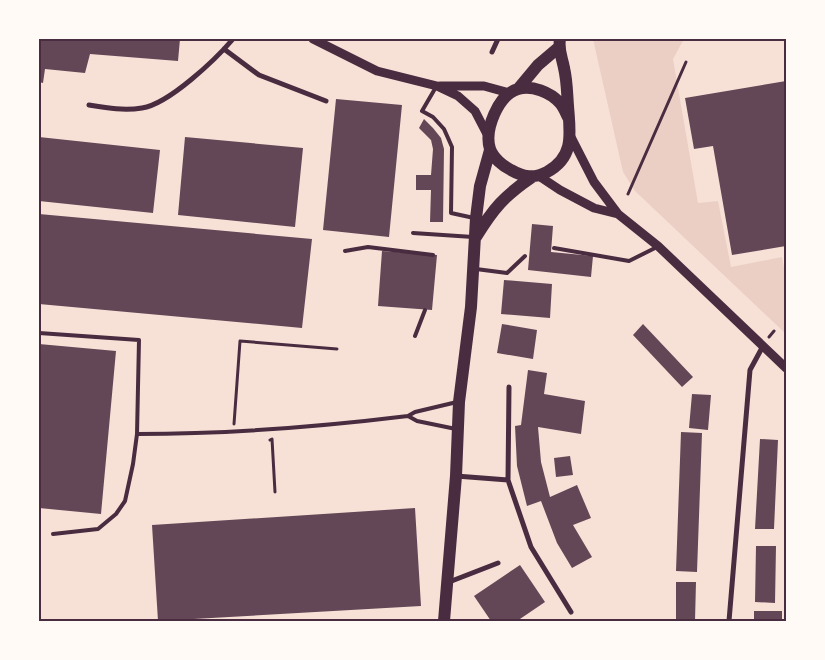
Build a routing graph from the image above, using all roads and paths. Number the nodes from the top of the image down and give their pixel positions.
1 (233, 39) edge
2 (313, 39) edge
3 (498, 39) edge
4 (559, 44) edge
5 (224, 49) junction
6 (492, 52) dead end
7 (686, 62) dead end
8 (437, 86) junction
9 (514, 91) junction
10 (326, 101) dead end
11 (89, 105) dead end
12 (569, 119) junction
13 (488, 136) junction
14 (571, 137) junction
15 (490, 150) junction
16 (535, 177) junction
17 (628, 194) dead end
18 (618, 214) junction
19 (476, 218) junction
20 (413, 233) dead end
21 (476, 237) junction
22 (658, 246) junction
23 (554, 248) dead end
24 (345, 251) dead end
25 (433, 255) dead end
26 (525, 256) dead end
27 (474, 269) junction
28 (425, 310) dead end
29 (39, 333) edge
30 (415, 336) dead end
31 (762, 346) junction
32 (337, 349) dead end
33 (786, 368) edge
34 (509, 387) dead end
35 (460, 402) junction
36 (408, 416) junction
37 (458, 429) junction
38 (233, 431) junction
39 (137, 434) junction
40 (262, 440) dead end
41 (456, 476) junction
42 (508, 480) junction
43 (275, 492) dead end
44 (53, 534) dead end
45 (498, 563) dead end
46 (447, 582) junction
47 (571, 612) dead end
48 (444, 621) edge
49 (729, 621) edge

1 - 5 street
2 - 8 street
3 - 6 street
4 - 9 main road
4 - 12 main road
5 - 10 street
5 - 11 street
7 - 17 path
8 - 9 street
8 - 13 street
8 - 19 lane
9 - 12 main road
9 - 13 main road
12 - 14 main road
13 - 15 main road
14 - 16 main road
14 - 18 street
15 - 16 main road
15 - 19 main road
16 - 18 street
16 - 21 main road
18 - 22 street
19 - 21 main road
20 - 21 lane
21 - 27 main road
22 - 23 lane
22 - 31 street
24 - 25 lane
26 - 27 lane
27 - 35 main road
28 - 30 lane
29 - 39 lane
31 - 33 street
31 - 49 street
32 - 38 path
34 - 42 street
35 - 36 lane
35 - 37 main road
36 - 37 lane
36 - 38 lane
37 - 41 main road
38 - 39 lane
39 - 44 lane
40 - 43 path
41 - 42 street
41 - 46 main road
42 - 47 street
45 - 46 street
46 - 48 main road

